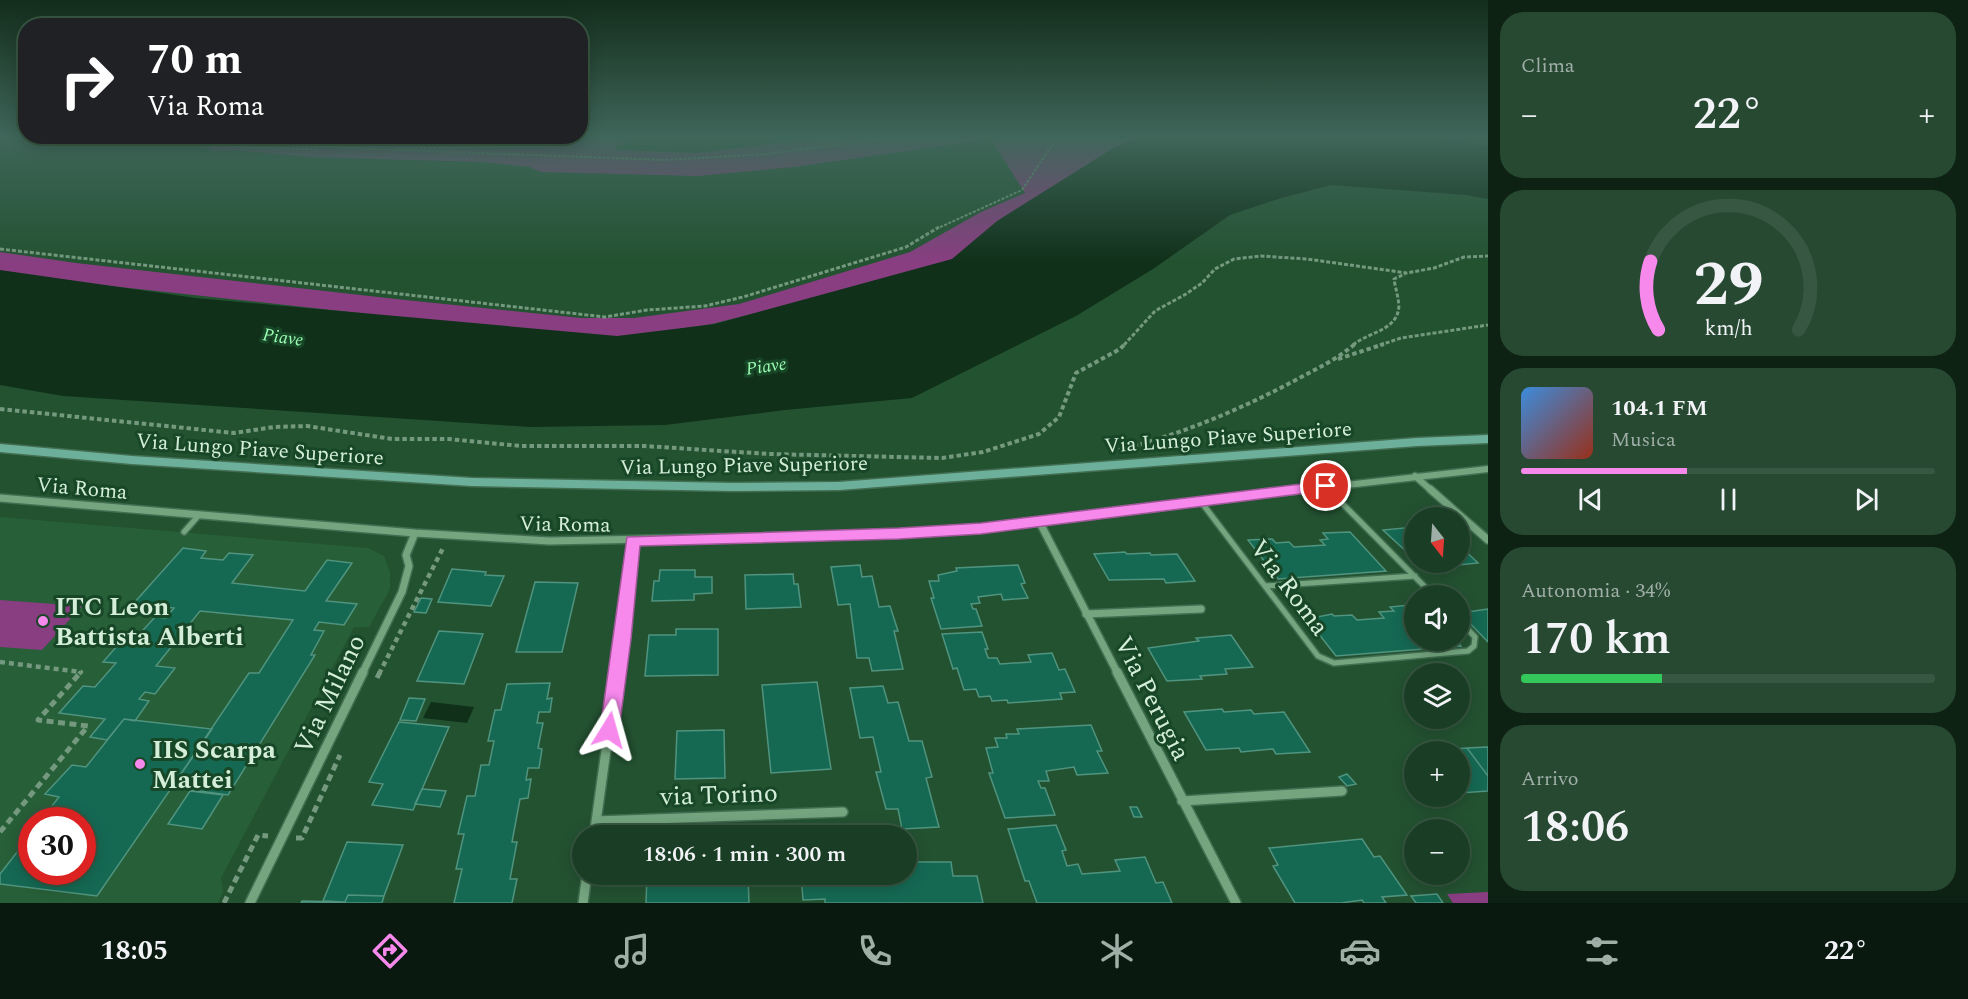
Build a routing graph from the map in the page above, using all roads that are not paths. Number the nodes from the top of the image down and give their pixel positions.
1 (1488, 440) edge
2 (0, 448) edge
3 (1488, 469) edge
4 (1415, 476) junction
5 (1326, 486) junction
6 (0, 498) edge
7 (1203, 503) junction
8 (199, 515) junction
9 (1039, 521) junction
10 (184, 532) dead end
11 (415, 534) junction
12 (1488, 540) edge
13 (633, 541) junction
14 (1415, 576) junction
15 (1424, 585) edge
16 (1265, 586) junction
17 (1201, 609) dead end
18 (1086, 614) junction
19 (1470, 632) edge
20 (1470, 649) edge
21 (1468, 651) edge
22 (1342, 791) dead end
23 (1182, 801) junction
24 (843, 812) dead end
25 (596, 821) junction
26 (595, 825) edge
27 (586, 885) edge
28 (250, 903) edge
29 (583, 903) edge
30 (1236, 903) edge

1 - 2 main road, Via Lungo Piave Superiore
3 - 4 street, Via Roma
4 - 5 street, Via Roma
4 - 12 street
5 - 7 street, Via Roma
5 - 14 lane
6 - 8 street, Via Roma
7 - 9 street, Via Roma
7 - 16 lane, Via Roma
8 - 10 lane
8 - 11 street, Via Roma
9 - 13 street, Via Roma
9 - 18 street, Via Perugia
11 - 13 street, Via Roma
11 - 28 street, Via Milano
13 - 25 street
14 - 15 lane
14 - 16 lane
16 - 21 lane, Via Roma
17 - 18 street, Via Perugia
18 - 23 street, Via Perugia
19 - 20 lane, Via Roma
22 - 23 street
23 - 30 street, Via Perugia
24 - 25 street, via Torino
25 - 26 street
27 - 29 street

